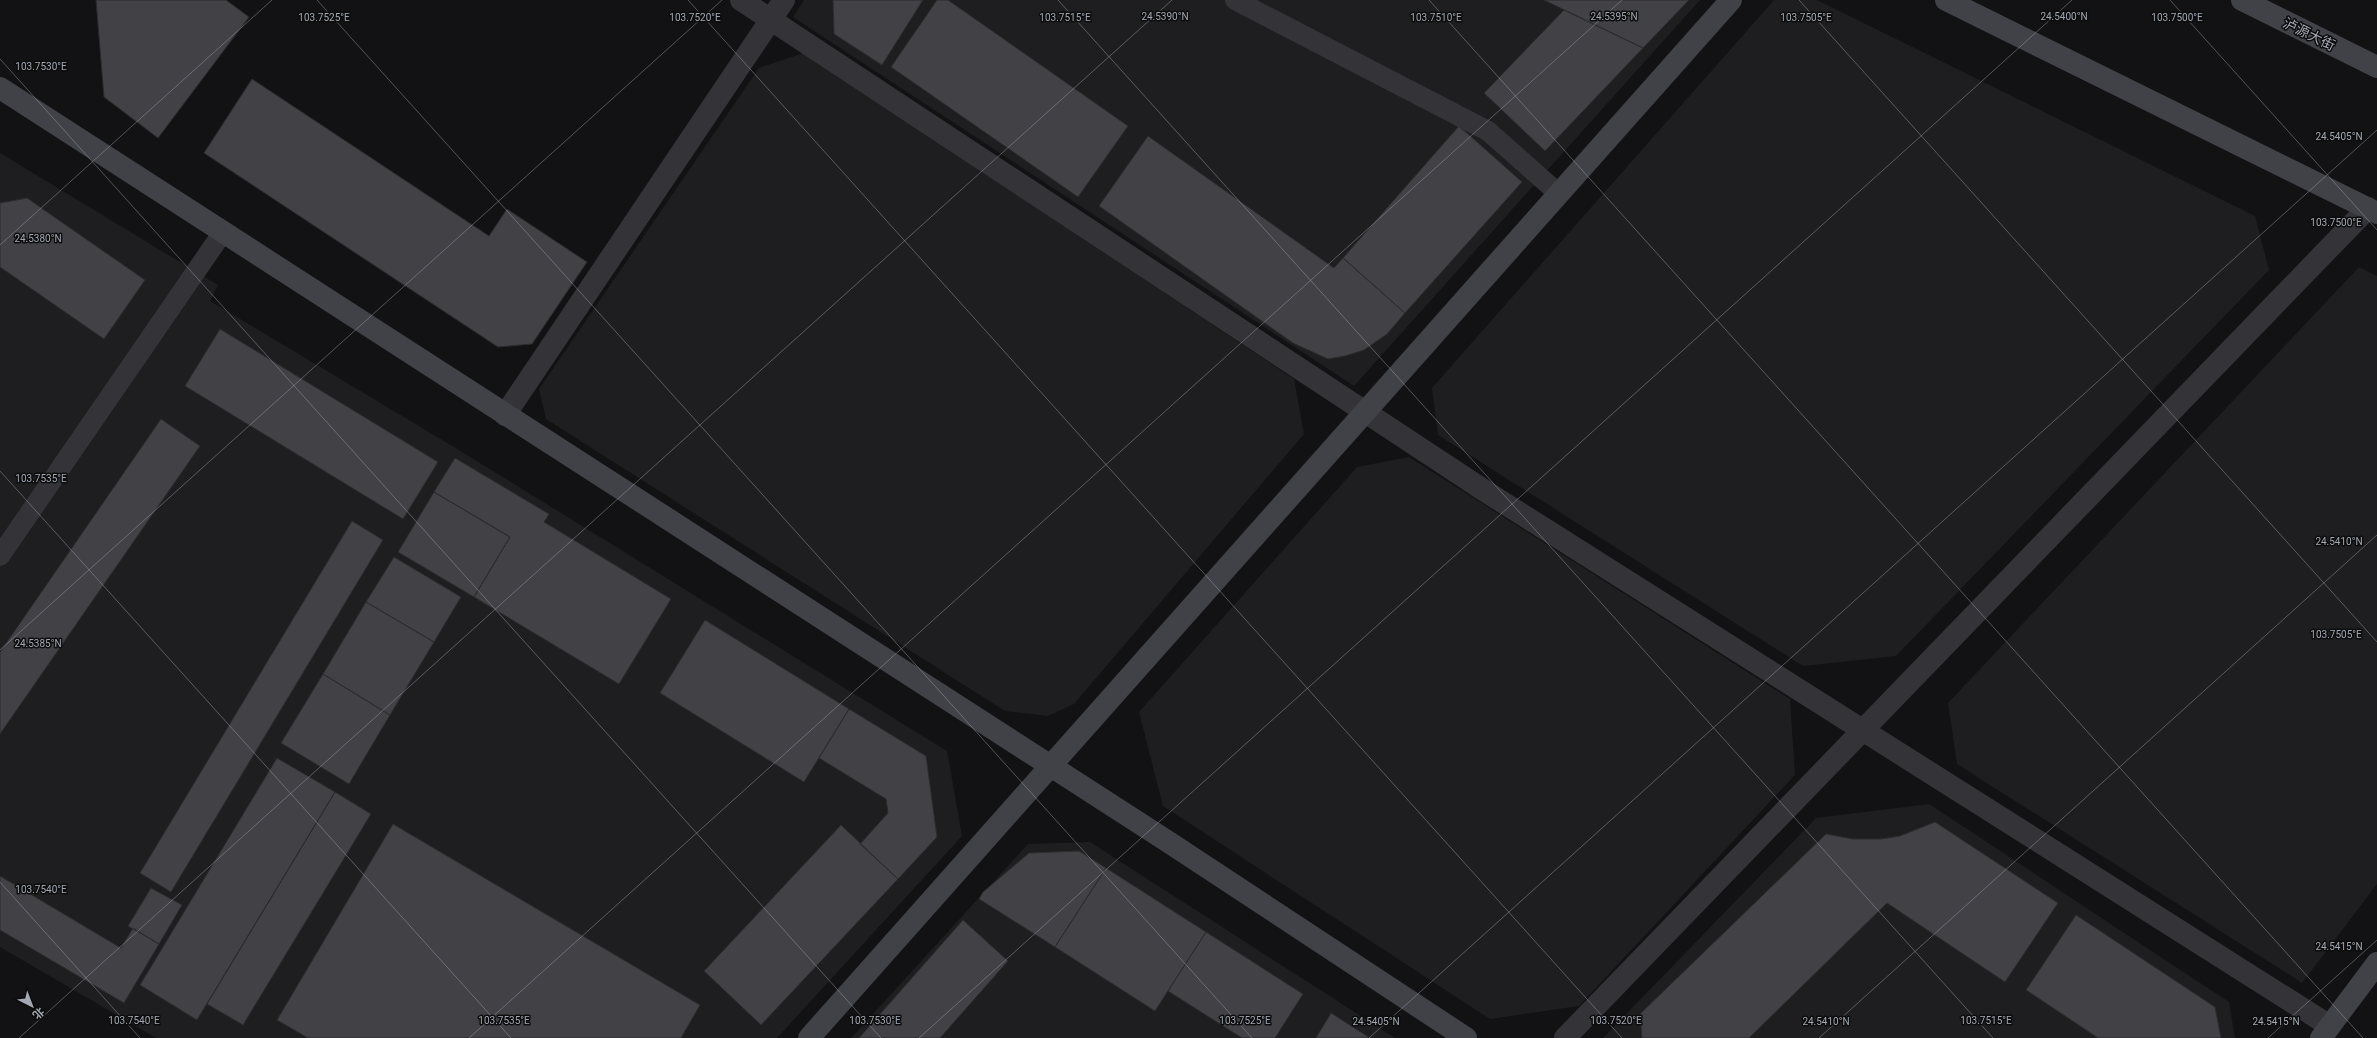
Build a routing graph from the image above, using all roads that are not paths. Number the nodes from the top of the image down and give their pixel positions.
1 (741, 0) edge
2 (784, 0) edge
3 (1234, 0) edge
4 (1731, 0) edge
5 (1946, 0) edge
6 (2242, 0) edge
7 (771, 20) junction
8 (2377, 67) edge
9 (0, 88) edge
10 (1559, 194) junction
11 (2372, 210) edge
12 (223, 232) junction
13 (1366, 411) junction
14 (505, 415) junction
15 (0, 556) edge
16 (1863, 730) junction
17 (1050, 766) junction
18 (2377, 963) edge
19 (2326, 1032) edge
20 (809, 1038) edge
21 (1466, 1038) edge
22 (1565, 1038) edge

1 - 7 street
2 - 7 street
3 - 10 lane
4 - 10 street
5 - 11 street
6 - 8 street, 泸源大街
7 - 13 street
7 - 14 street
9 - 12 street
10 - 13 street
11 - 16 street
12 - 14 street
12 - 15 lane
13 - 16 street
13 - 17 street
14 - 17 street
16 - 19 street
16 - 22 street
17 - 20 street
17 - 21 street
18 - 19 street

